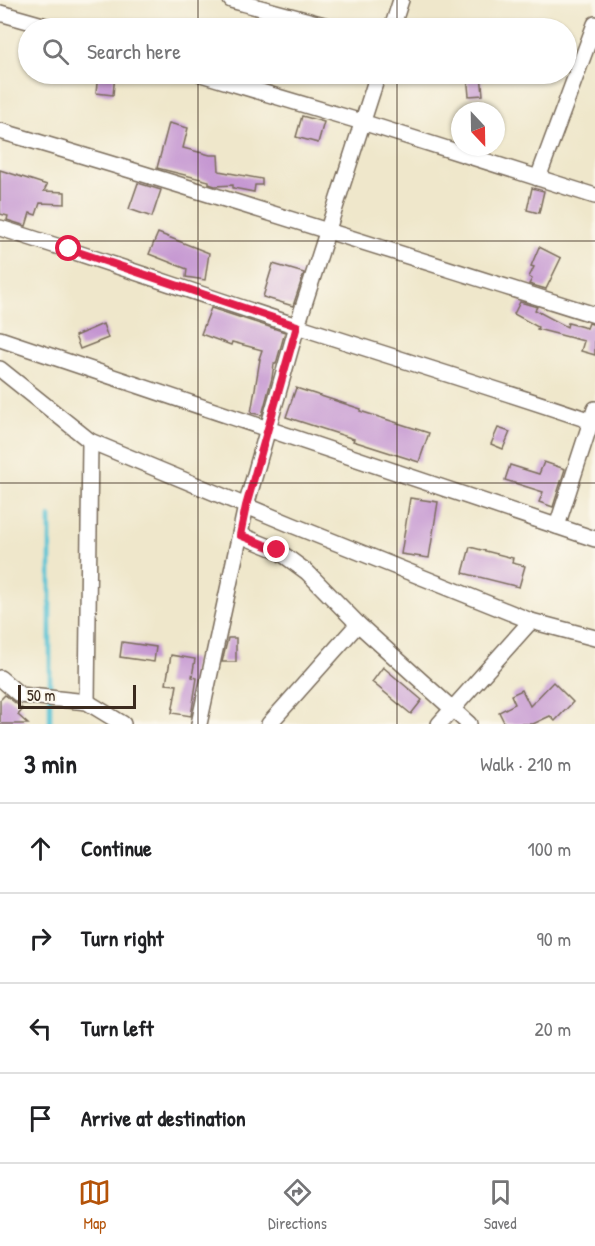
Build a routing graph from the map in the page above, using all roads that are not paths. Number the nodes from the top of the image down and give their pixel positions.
1 (231, 0) edge
2 (401, 0) edge
3 (0, 13) edge
4 (18, 18) edge
5 (297, 18) edge
6 (395, 18) edge
7 (595, 24) edge
8 (577, 73) edge
9 (235, 84) edge
10 (375, 84) edge
11 (573, 84) edge
12 (362, 122) junction
13 (0, 131) edge
14 (538, 178) junction
15 (595, 196) edge
16 (0, 228) edge
17 (327, 231) junction
18 (595, 315) edge
19 (297, 326) junction
20 (0, 339) edge
21 (0, 369) edge
22 (593, 415) edge
23 (267, 429) junction
24 (90, 441) junction
25 (246, 506) junction
26 (557, 526) junction
27 (240, 535) junction
28 (595, 539) edge
29 (531, 621) junction
30 (358, 624) junction
31 (595, 639) edge
32 (0, 678) edge
33 (87, 702) junction
34 (453, 709) junction
35 (123, 724) edge
36 (199, 724) edge
37 (268, 724) edge
38 (439, 724) edge
39 (469, 724) edge

1 - 5 street
2 - 6 street
3 - 4 street
7 - 8 street
9 - 12 street
10 - 12 street
11 - 14 street
12 - 14 street
12 - 17 street
13 - 17 street
14 - 15 street
16 - 19 street
17 - 18 street
17 - 19 street
19 - 22 street
19 - 23 street
20 - 23 street
21 - 24 street
22 - 26 street
23 - 25 street
23 - 26 street
24 - 25 street
24 - 33 street
25 - 27 street
25 - 29 street
26 - 28 street
27 - 30 street
27 - 36 street
29 - 31 street
29 - 34 street
30 - 34 street
30 - 37 street
32 - 33 street
33 - 35 street
34 - 38 street
34 - 39 street

